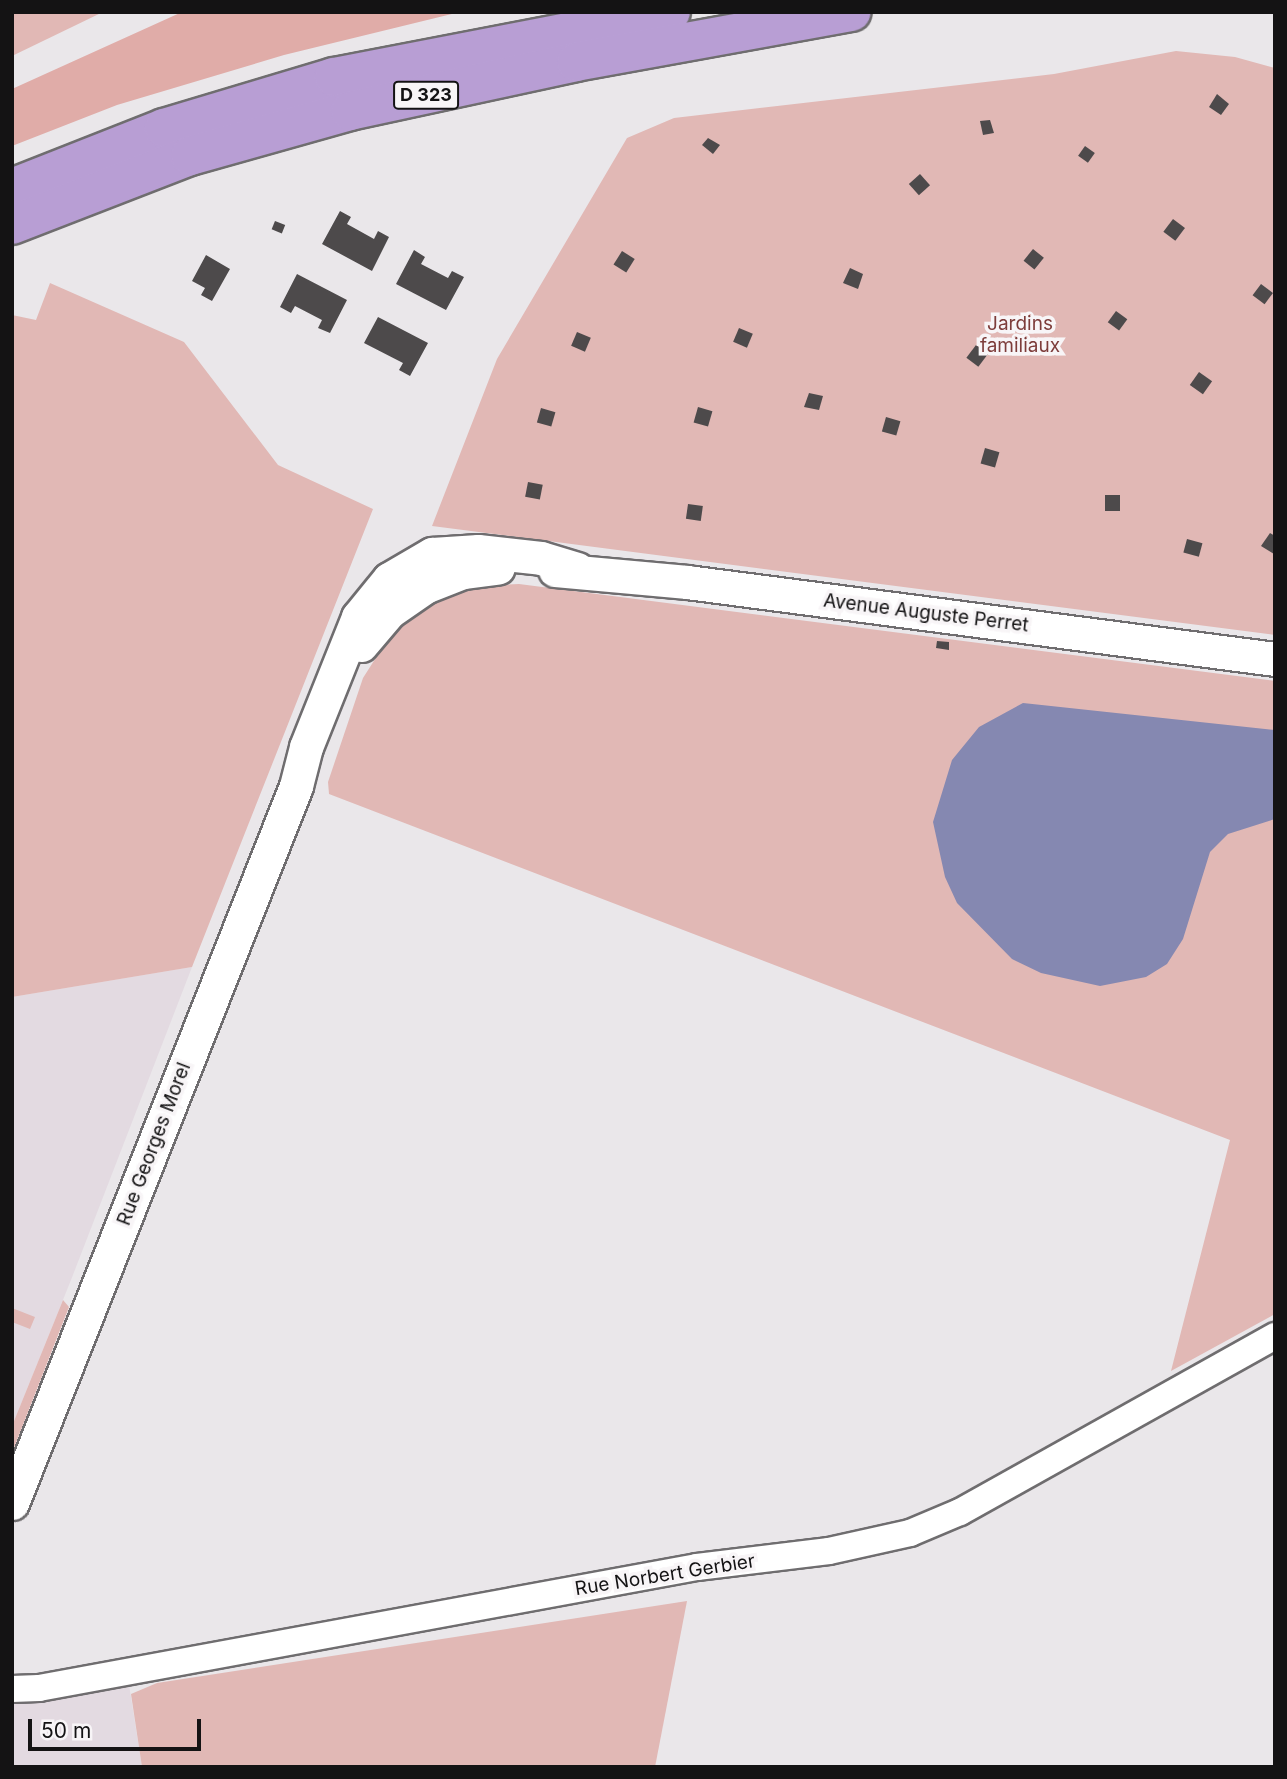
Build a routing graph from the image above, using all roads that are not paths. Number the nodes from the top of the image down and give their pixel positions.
1 (671, 12) edge
2 (852, 12) edge
3 (12, 188) edge
4 (12, 225) edge
5 (421, 573) joint
6 (1275, 659) edge
7 (1275, 1336) edge
8 (12, 1503) edge
9 (12, 1689) edge

1 - 3 highway, D 323
2 - 4 highway, D 323
5 - 6 street, Avenue Auguste Perret
5 - 8 street, Rue Georges Morel
7 - 9 street, Rue Norbert Gerbier

